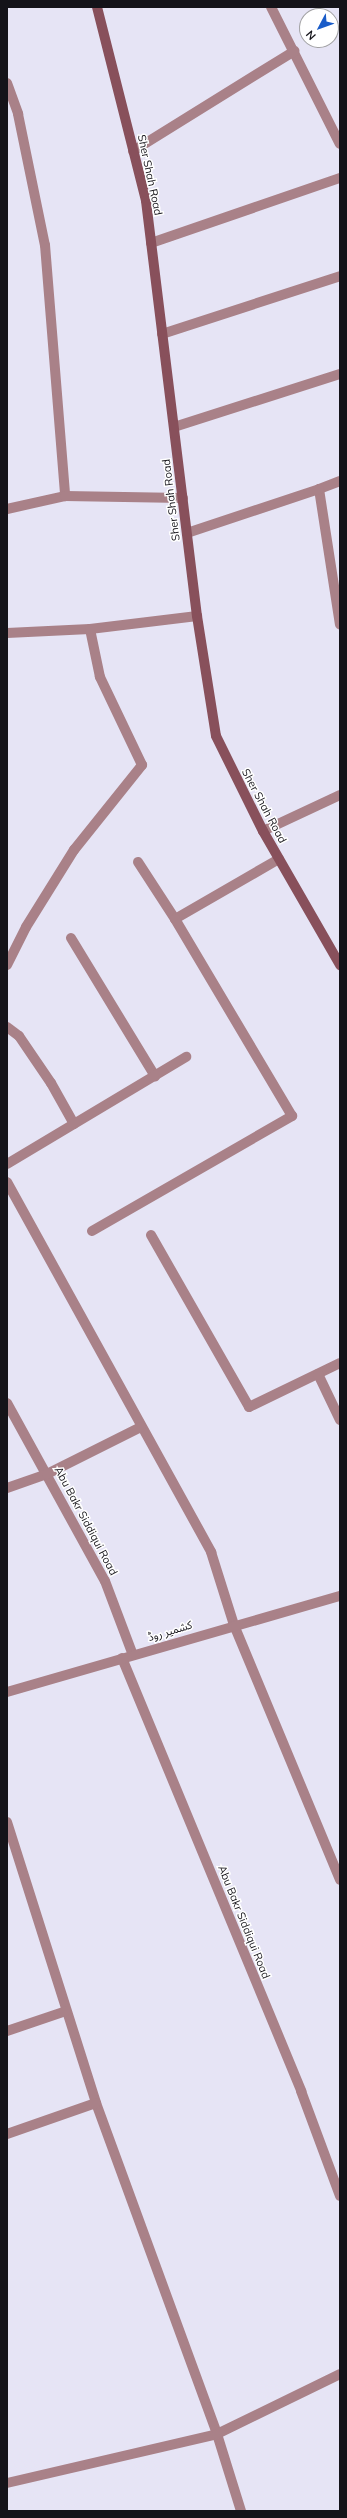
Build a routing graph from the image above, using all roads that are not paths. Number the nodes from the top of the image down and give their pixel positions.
1 (97, 7) edge
2 (271, 7) edge
3 (294, 51) junction
4 (7, 84) edge
5 (340, 144) edge
6 (133, 151) junction
7 (340, 178) edge
8 (151, 244) junction
9 (340, 276) edge
10 (162, 334) junction
11 (340, 374) edge
12 (174, 427) junction
13 (340, 481) edge
14 (318, 489) junction
15 (65, 496) junction
16 (183, 498) junction
17 (7, 508) edge
18 (187, 533) junction
19 (197, 616) junction
20 (340, 624) edge
21 (90, 629) junction
22 (7, 633) edge
23 (340, 795) edge
24 (262, 831) junction
25 (279, 859) junction
26 (138, 862) dead end
27 (175, 918) junction
28 (72, 938) dead end
29 (7, 965) edge
30 (340, 965) edge
31 (7, 1026) edge
32 (186, 1057) dead end
33 (155, 1076) junction
34 (74, 1124) junction
35 (7, 1164) edge
36 (7, 1182) edge
37 (92, 1231) dead end
38 (151, 1235) dead end
39 (340, 1363) edge
40 (318, 1374) junction
41 (7, 1403) edge
42 (340, 1420) edge
43 (141, 1426) junction
44 (46, 1474) junction
45 (7, 1488) edge
46 (340, 1596) edge
47 (234, 1625) junction
48 (133, 1655) junction
49 (122, 1658) junction
50 (7, 1692) edge
51 (7, 1822) edge
52 (340, 1880) edge
53 (66, 2011) junction
54 (7, 2031) edge
55 (96, 2103) junction
56 (7, 2134) edge
57 (340, 2196) edge
58 (340, 2374) edge
59 (216, 2434) junction
60 (7, 2483) edge
61 (241, 2511) edge

1 - 6 main road, Sher Shah Road
2 - 3 street
3 - 5 street
3 - 6 street
4 - 15 street
6 - 8 main road, Sher Shah Road
7 - 8 street
8 - 10 main road, Sher Shah Road
9 - 10 street
10 - 12 main road, Sher Shah Road
11 - 12 street
12 - 16 main road, Sher Shah Road
13 - 14 street
14 - 18 street
14 - 20 street
15 - 16 street
15 - 17 street
16 - 18 main road, Sher Shah Road
18 - 19 main road, Sher Shah Road
19 - 21 street
19 - 24 main road, Sher Shah Road
21 - 22 street
21 - 29 street
23 - 24 street
24 - 25 main road, Sher Shah Road
25 - 27 street
25 - 30 main road, Sher Shah Road
26 - 27 street
27 - 37 street
28 - 33 street
31 - 34 street
32 - 33 street
33 - 34 street
34 - 35 street
36 - 43 street
38 - 40 street
39 - 40 street
40 - 42 street
41 - 44 street, Abu Bakr Siddiqui Road
43 - 44 street
43 - 47 street
44 - 45 street
44 - 48 street, Abu Bakr Siddiqui Road
46 - 47 street, کشمیر روڈ
47 - 48 street, کشمیر روڈ
47 - 52 street
48 - 49 street, کشمیر روڈ
49 - 50 street, کشمیر روڈ
49 - 57 street, Abu Bakr Siddiqui Road
51 - 53 street
53 - 54 street
53 - 55 street
55 - 56 street
55 - 59 street
58 - 59 street
59 - 60 street
59 - 61 street

